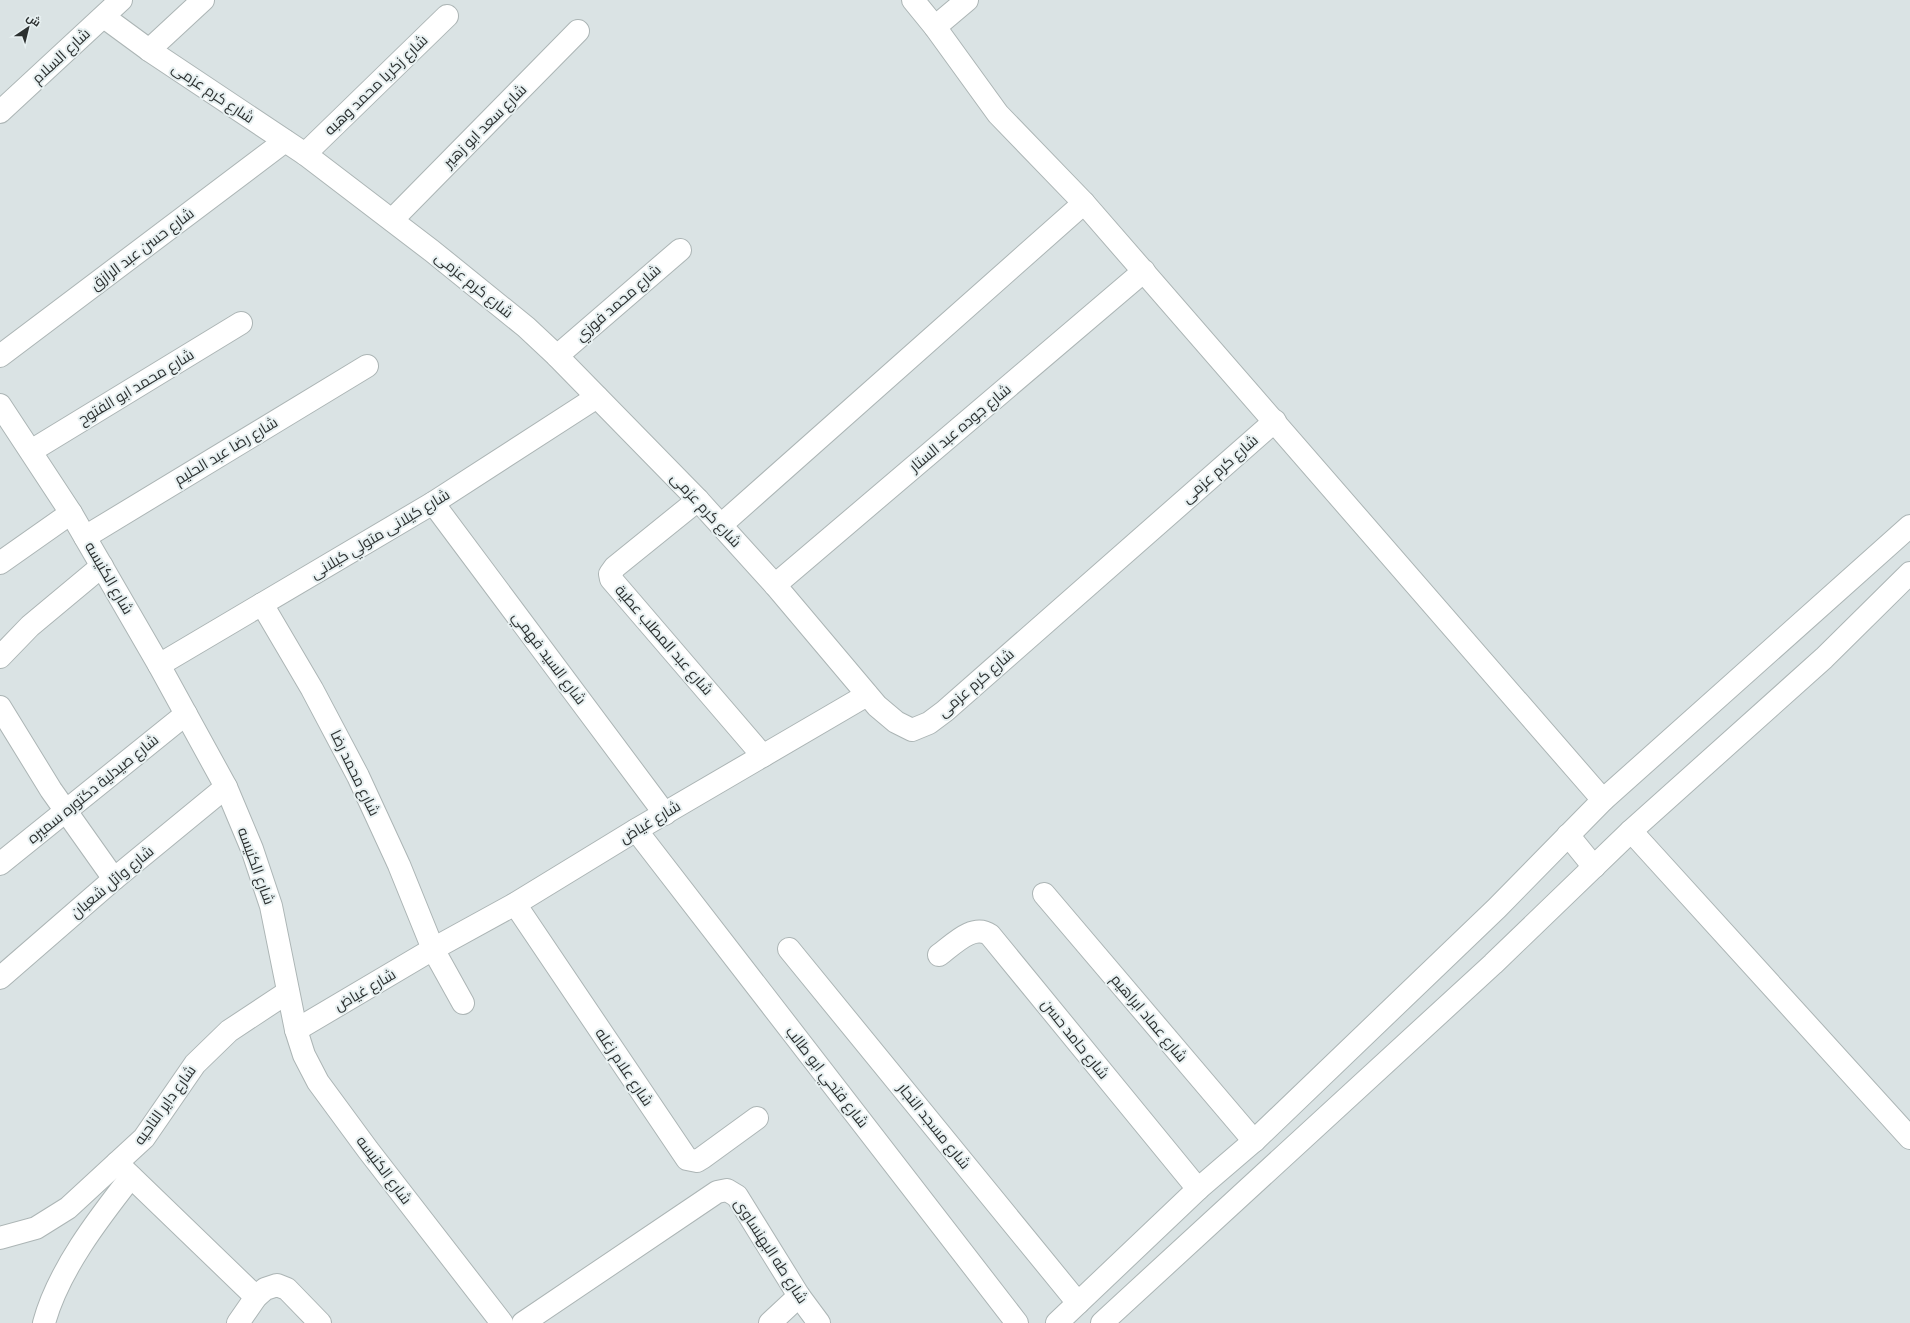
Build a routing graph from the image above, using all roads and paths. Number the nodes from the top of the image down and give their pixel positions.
1 (121, 0) edge
2 (203, 0) edge
3 (913, 0) edge
4 (967, 0) edge
5 (447, 16) dead end
6 (104, 17) junction
7 (935, 28) junction
8 (578, 31) dead end
9 (149, 50) junction
10 (4, 100) edge
11 (285, 141) junction
12 (304, 154) junction
13 (1084, 203) junction
14 (392, 220) junction
15 (680, 250) dead end
16 (1144, 271) junction
17 (241, 323) dead end
18 (0, 356) edge
19 (557, 356) junction
20 (367, 366) dead end
21 (597, 397) junction
22 (0, 405) edge
23 (1275, 421) junction
24 (31, 451) junction
25 (698, 500) junction
26 (433, 503) junction
27 (71, 513) junction
28 (721, 525) junction
29 (1910, 526) edge
30 (85, 537) junction
31 (0, 563) edge
32 (102, 566) junction
33 (1910, 573) edge
34 (775, 584) junction
35 (262, 604) junction
36 (0, 657) edge
37 (159, 665) junction
38 (867, 695) junction
39 (0, 707) edge
40 (186, 714) junction
41 (763, 756) junction
42 (226, 787) junction
43 (1603, 800) junction
44 (65, 810) junction
45 (665, 814) junction
46 (636, 830) junction
47 (1631, 831) junction
48 (1568, 835) junction
49 (0, 864) edge
50 (1594, 867) junction
51 (114, 879) junction
52 (1044, 894) dead end
53 (515, 904) junction
54 (789, 949) dead end
55 (433, 950) junction
56 (939, 955) dead end
57 (0, 978) edge
58 (288, 992) junction
59 (463, 1003) dead end
60 (296, 1030) junction
61 (757, 1118) dead end
62 (1910, 1138) edge
63 (1254, 1141) junction
64 (124, 1170) junction
65 (1198, 1189) junction
66 (0, 1238) edge
67 (799, 1296) junction
68 (256, 1297) junction
69 (1078, 1303) junction
70 (44, 1323) edge
71 (238, 1323) edge
72 (320, 1323) edge
73 (502, 1323) edge
74 (523, 1323) edge
75 (770, 1323) edge
76 (819, 1323) edge
77 (1018, 1323) edge
78 (1057, 1323) edge
79 (1102, 1323) edge

1 - 6 street, شارع السلام
2 - 9 street
3 - 7 street
4 - 7 street
5 - 12 street, شارع زكريا محمد وهبه
6 - 9 street, شارع كرم عزمى
6 - 10 street, شارع السلام
7 - 13 street
8 - 14 street, شارع سعد ابو زهير
9 - 11 street, شارع كرم عزمى
11 - 12 street, شارع كرم عزمى
11 - 18 street, شارع حسن عبد الرازق
12 - 14 street, شارع كرم عزمى
13 - 16 street
13 - 28 street
14 - 19 street, شارع كرم عزمى
15 - 19 street, شارع محمد فوزي
16 - 23 street
16 - 34 street, شارع جوده عبد الستار
17 - 24 street, شارع محمد ابو الفتوح
19 - 21 street, شارع كرم عزمى
20 - 30 street, شارع رضا عبد الحليم
21 - 25 street, شارع كرم عزمى
21 - 26 street, شارع كيلانى متولي كيلانى
22 - 24 street, شارع الكنيسه
23 - 38 street, شارع كرم عزمى
23 - 43 street
24 - 27 street, شارع الكنيسه
25 - 28 street, شارع كرم عزمى
25 - 41 street, شارع عبد المطلب عطية
26 - 35 street, شارع كيلانى متولي كيلانى
26 - 45 street, شارع السيد فهمي
27 - 30 street, شارع الكنيسه
27 - 31 street
28 - 34 street, شارع كرم عزمى
29 - 43 street
30 - 32 street, شارع الكنيسه
32 - 36 street
32 - 37 street, شارع الكنيسه
33 - 47 street
34 - 38 street, شارع كرم عزمى
35 - 37 street, شارع كيلانى متولي كيلانى
35 - 55 street, شارع محمد رضا
37 - 40 street, شارع الكنيسه
38 - 41 street, شارع غياض
39 - 44 street
40 - 42 street, شارع الكنيسه
40 - 44 street, شارع صيدلية دكتوره سميره
41 - 45 street, شارع غياض
42 - 51 street, شارع وائل شعبان
42 - 58 street, شارع الكنيسه
43 - 48 street
44 - 49 street, شارع صيدلية دكتوره سميره
44 - 51 street
45 - 46 street, شارع غياض
46 - 53 street, شارع غياض
46 - 77 street, شارع فتحي ابو طالب
47 - 50 street
47 - 62 street
48 - 50 street
48 - 63 street
50 - 79 street
51 - 57 street, شارع وائل شعبان
52 - 63 street, شارع عماد ابراهيم
53 - 55 street, شارع غياض
53 - 61 street, شارع علام زغله
54 - 69 street, شارع مسجد النجار
55 - 59 street
55 - 60 street, شارع غياض
56 - 65 street, شارع حامد حسن
58 - 60 street, شارع الكنيسه
58 - 64 street, شارع داير الناحيه
60 - 73 street, شارع الكنيسه
63 - 65 street
64 - 66 street, شارع داير الناحيه
64 - 68 street
64 - 70 street
65 - 69 street
67 - 74 street, شارع طه البهنساوى
67 - 75 street
67 - 76 street, شارع طه البهنساوى
68 - 71 street
68 - 72 street
69 - 78 street

